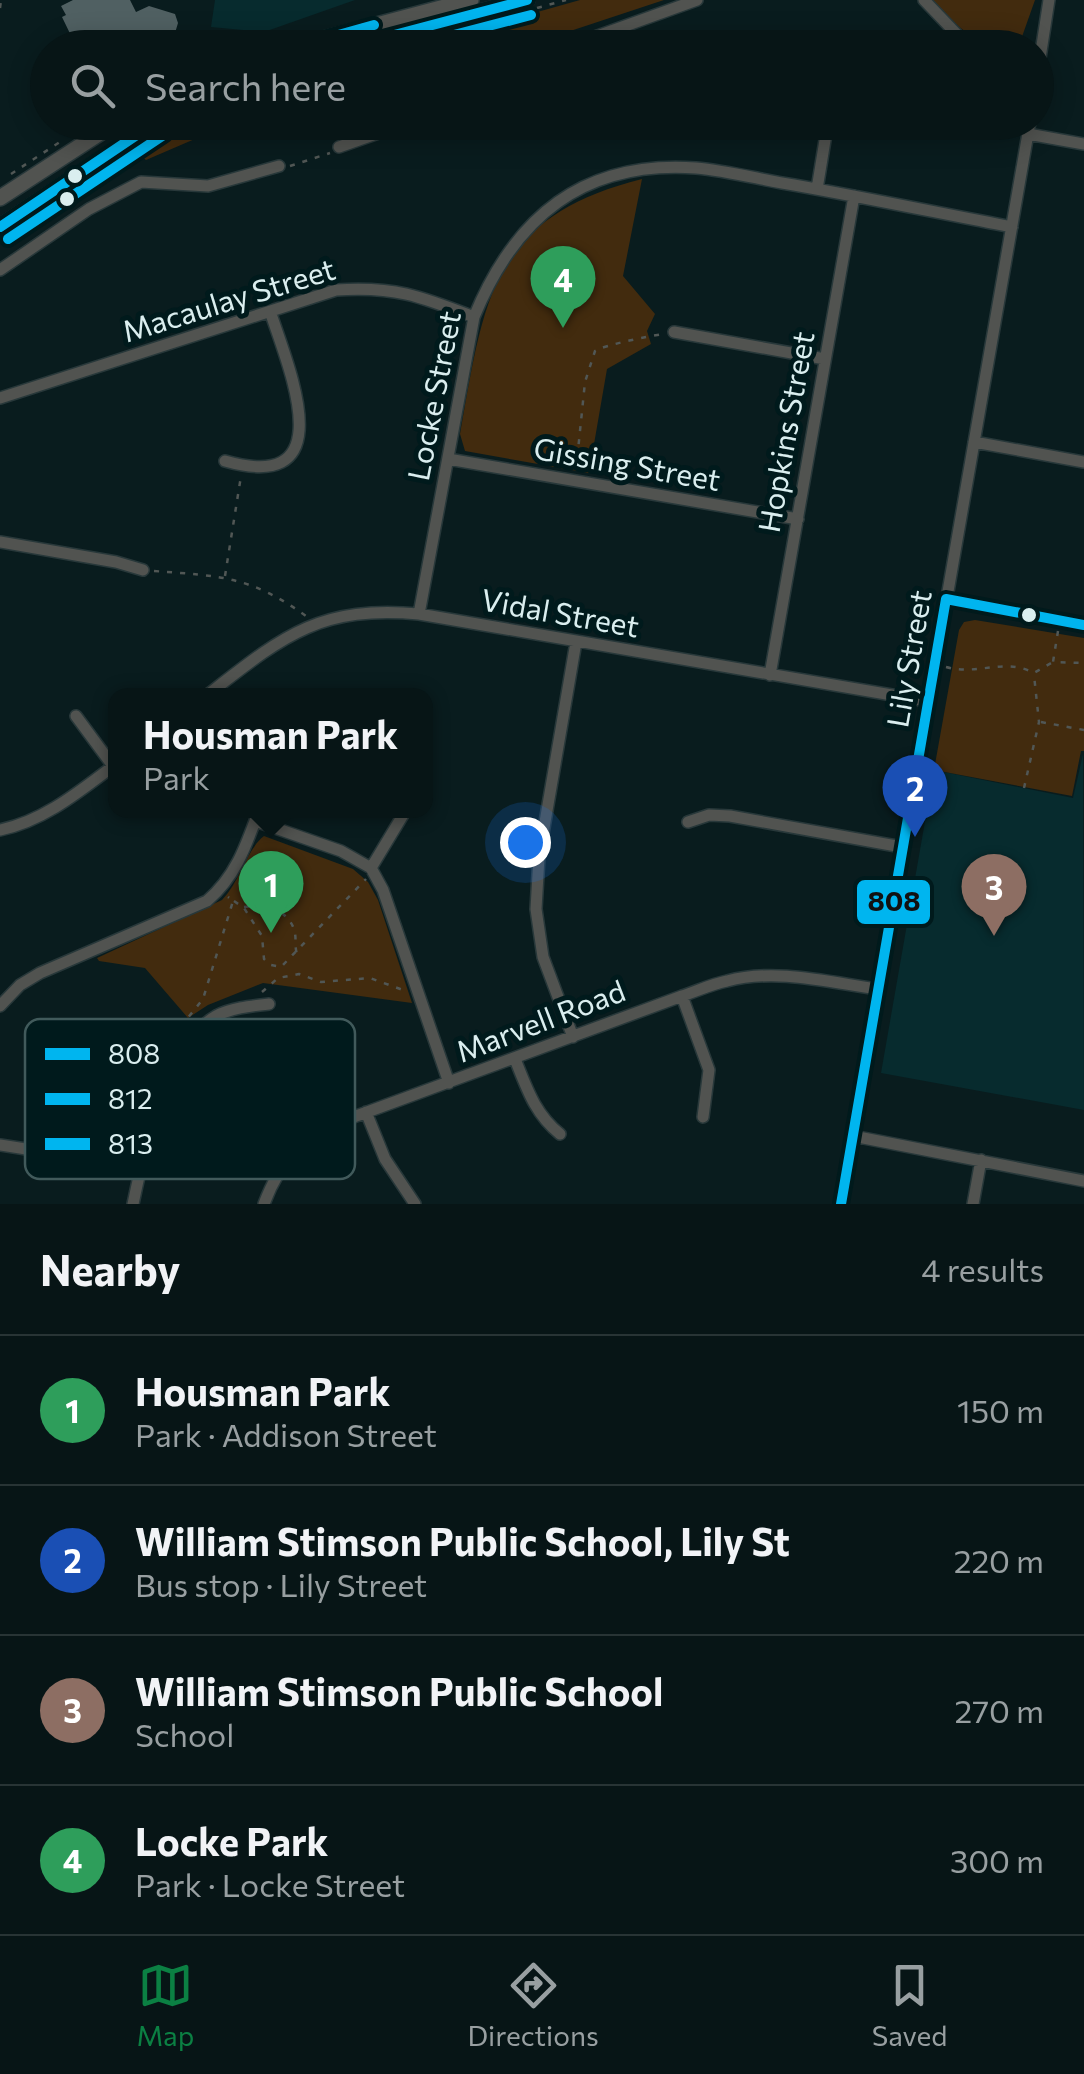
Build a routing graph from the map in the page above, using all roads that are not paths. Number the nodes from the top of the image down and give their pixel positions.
1 (471, 0) edge
2 (527, 0) edge
3 (697, 0) edge
4 (924, 0) edge
5 (1048, 0) edge
6 (358, 30) edge
7 (412, 30) edge
8 (614, 30) edge
9 (953, 30) edge
10 (1044, 30) edge
11 (1054, 135) edge
12 (89, 140) edge
13 (130, 140) edge
14 (359, 140) edge
15 (825, 140) edge
16 (1027, 140) edge
17 (1084, 144) edge
18 (339, 147) road end
19 (279, 166) road end
20 (817, 190) junction
21 (854, 196) junction
22 (0, 198) edge
23 (0, 228) edge
24 (1012, 228) junction
25 (0, 270) edge
26 (270, 311) junction
27 (474, 317) junction
28 (674, 332) road end
29 (824, 359) junction
30 (0, 398) edge
31 (974, 442) junction
32 (448, 459) junction
33 (225, 462) dead end
34 (1084, 462) edge
35 (798, 520) junction
36 (0, 542) edge
37 (142, 570) road end
38 (946, 600) junction
39 (419, 614) junction
40 (1084, 624) edge
41 (576, 642) junction
42 (770, 675) junction
43 (219, 688) edge
44 (927, 702) junction
45 (76, 716) dead end
46 (108, 756) edge
47 (108, 770) edge
48 (256, 818) edge
49 (262, 818) edge
50 (401, 818) edge
51 (688, 822) dead end
52 (0, 830) edge
53 (902, 847) junction
54 (372, 870) junction
55 (876, 989) junction
56 (682, 996) junction
57 (268, 1004) dead end
58 (0, 1006) edge
59 (212, 1019) edge
60 (573, 1036) junction
61 (516, 1059) junction
62 (449, 1083) junction
63 (366, 1112) junction
64 (703, 1116) dead end
65 (355, 1117) edge
66 (560, 1134) dead end
67 (853, 1136) junction
68 (0, 1145) edge
69 (25, 1149) edge
70 (982, 1160) junction
71 (139, 1179) edge
72 (277, 1179) edge
73 (1084, 1181) edge
74 (133, 1204) edge
75 (264, 1204) edge
76 (415, 1204) edge
77 (841, 1204) edge
78 (973, 1204) edge

1 - 6 main road
2 - 7 main road
3 - 8 street
4 - 9 street
5 - 10 street
11 - 17 street
12 - 22 main road
13 - 23 main road
14 - 18 street
15 - 20 street
16 - 24 street, Lily Street
19 - 25 street
20 - 21 street, Locke Street
20 - 27 street, Locke Street
21 - 24 street, Locke Street
21 - 29 street, Hopkins Street
24 - 31 street, Lily Street
26 - 27 street, Macaulay Street
26 - 30 street, Macaulay Street
26 - 33 street
27 - 32 street, Locke Street
28 - 29 street
29 - 35 street, Hopkins Street
31 - 34 street
31 - 38 street, Lily Street
32 - 35 street, Gissing Street
32 - 39 street, Locke Street
35 - 42 street, Hopkins Street
36 - 37 street
38 - 40 street
38 - 44 street, Lily Street
39 - 41 street, Vidal Street
39 - 43 street, Vidal Street
41 - 42 street, Vidal Street
41 - 60 street
42 - 44 street, Vidal Street
44 - 53 street, Lily Street
45 - 46 street
47 - 52 street
48 - 58 street
49 - 54 street
50 - 54 street
51 - 53 street
53 - 55 street, Lily Street
54 - 62 street
55 - 56 street, Marvell Road
55 - 67 street, Lily Street
56 - 60 street, Marvell Road
56 - 64 street
57 - 59 street
60 - 61 street, Marvell Road
61 - 62 street, Marvell Road
61 - 66 street
62 - 63 street, Marvell Road
63 - 65 street, Marvell Road
63 - 76 street
67 - 70 street
67 - 77 street, Lily Street
68 - 69 street
70 - 73 street
70 - 78 street
71 - 74 street
72 - 75 street, Marvell Road

